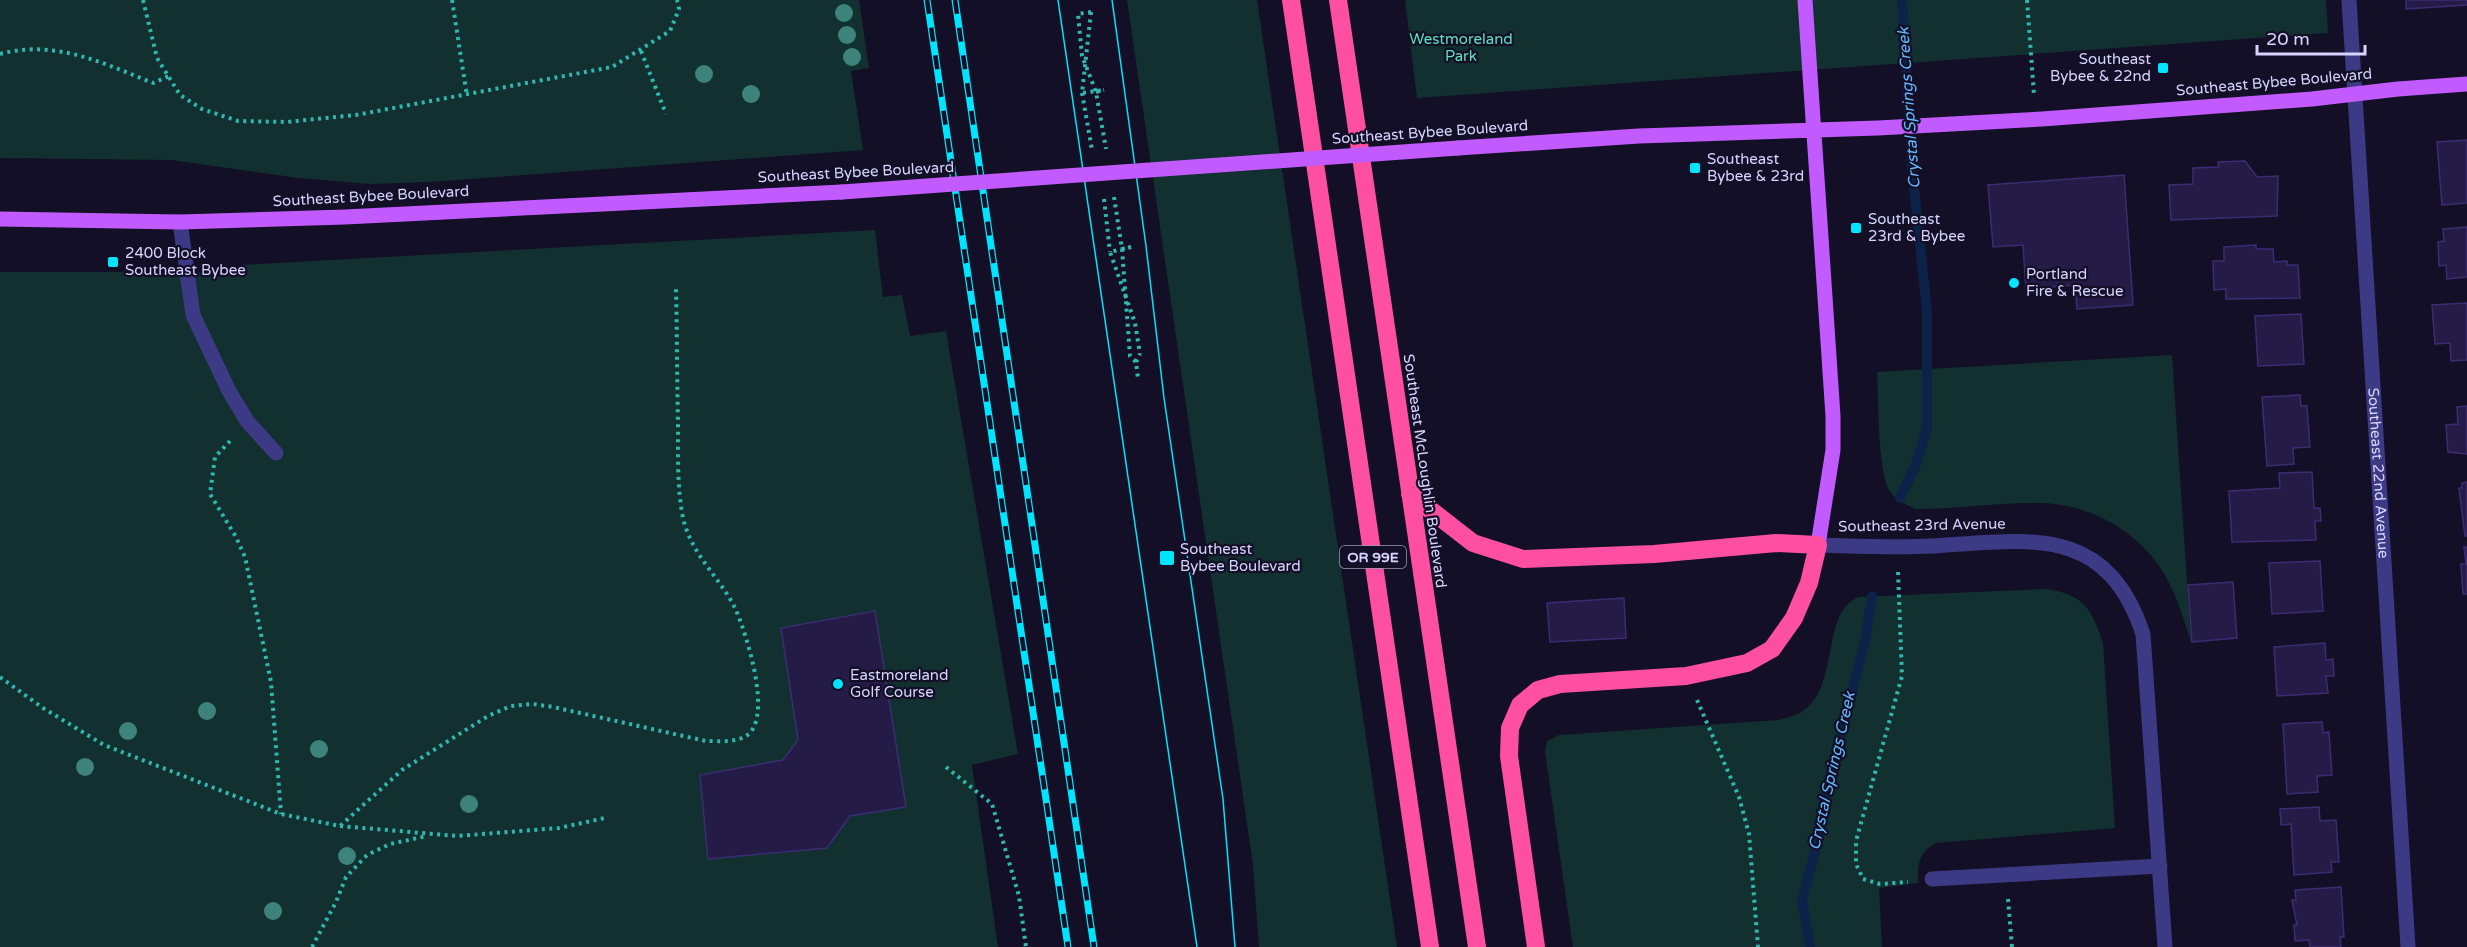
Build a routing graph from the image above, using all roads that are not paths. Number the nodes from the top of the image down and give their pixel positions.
1 (1291, 0) edge
2 (1338, 0) edge
3 (1805, 0) edge
4 (2349, 0) edge
5 (2467, 84) edge
6 (2355, 94) junction
7 (1814, 130) junction
8 (0, 219) edge
9 (180, 222) junction
10 (276, 453) dead end
11 (1410, 494) junction
12 (1818, 545) junction
13 (2160, 866) junction
14 (1932, 879) road end
15 (1430, 947) edge
16 (1477, 947) edge
17 (1536, 947) edge
18 (2165, 947) edge
19 (2408, 947) edge

1 - 15 highway, OR 99E
2 - 11 highway, Southeast McLoughlin Boulevard / OR 99E
3 - 7 main road, Southeast 23rd Avenue
4 - 6 street, Southeast 22nd Avenue
5 - 6 main road, Southeast Bybee Boulevard
6 - 7 main road, Southeast Bybee Boulevard
6 - 19 street, Southeast 22nd Avenue
7 - 9 main road, Southeast Bybee Boulevard, bridge
7 - 12 main road, Southeast 23rd Avenue
8 - 9 main road, Southeast Bybee Boulevard
9 - 10 street
11 - 12 highway
11 - 16 highway, Southeast McLoughlin Boulevard / OR 99E
12 - 13 street, Southeast 23rd Avenue
12 - 17 highway
13 - 14 street
13 - 18 street, Southeast 23rd Avenue

